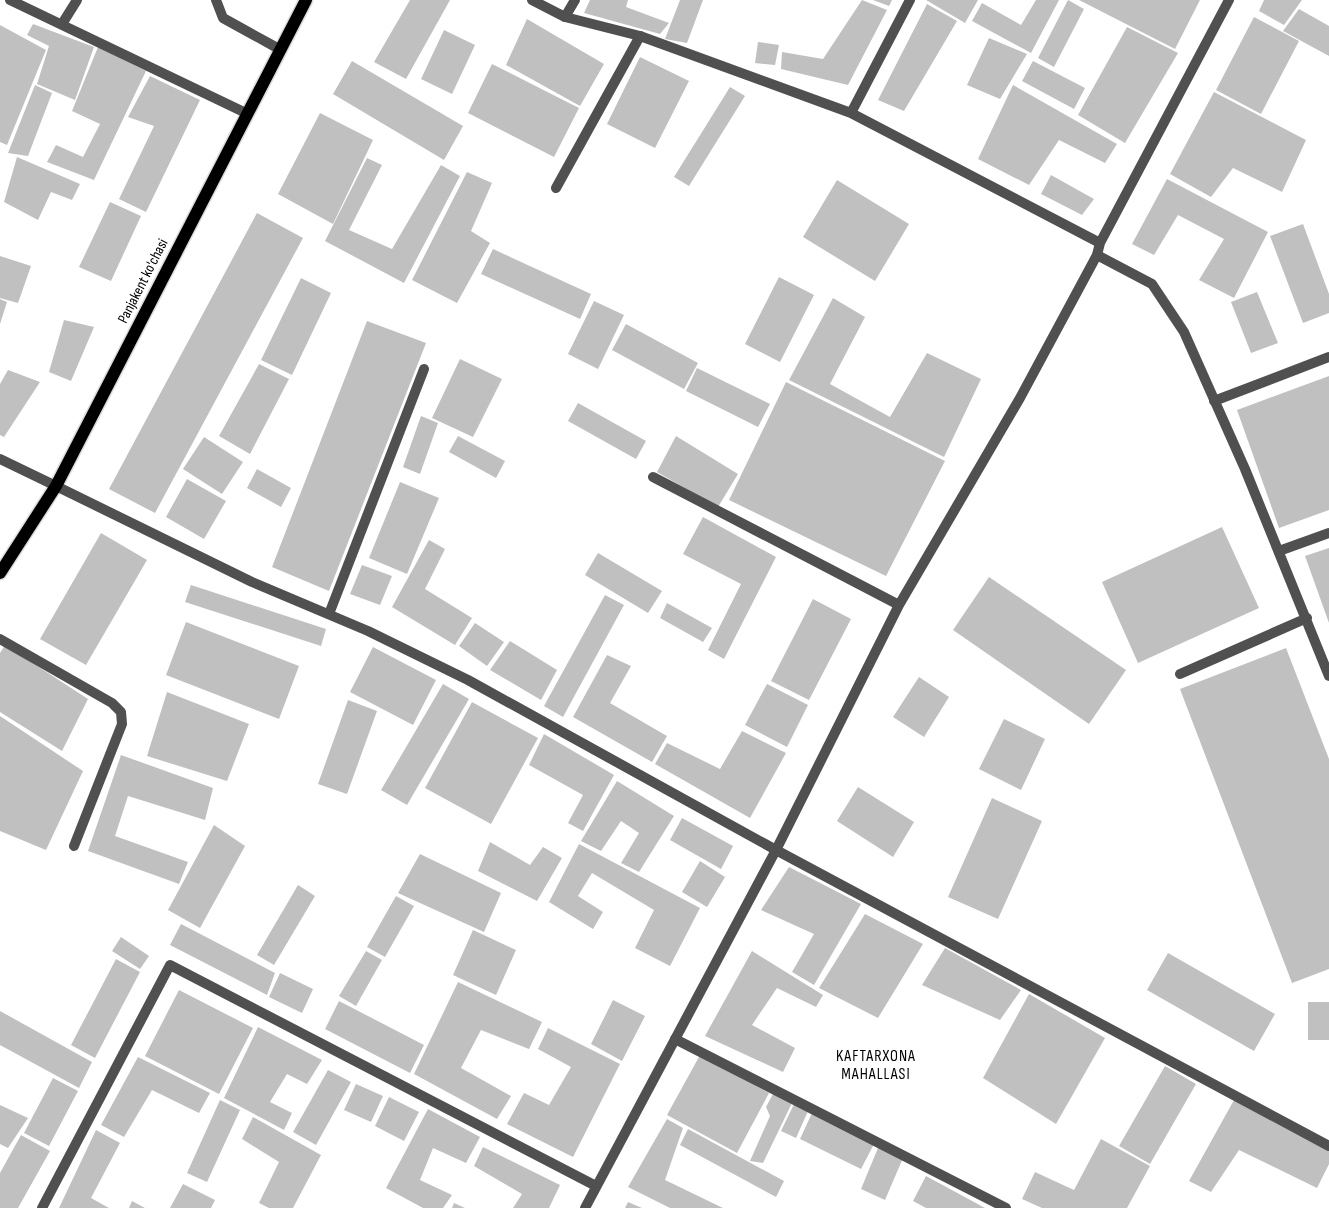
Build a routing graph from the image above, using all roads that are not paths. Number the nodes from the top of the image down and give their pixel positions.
1 (10, 0) edge
2 (77, 0) edge
3 (216, 0) edge
4 (306, 0) edge
5 (532, 0) edge
6 (575, 0) edge
7 (910, 0) edge
8 (1229, 0) edge
9 (565, 17) junction
10 (62, 24) junction
11 (640, 36) junction
12 (281, 50) junction
13 (850, 113) junction
14 (248, 114) junction
15 (556, 188) dead end
16 (1100, 243) junction
17 (1097, 255) junction
18 (1329, 358) edge
19 (424, 369) dead end
20 (1214, 401) junction
21 (0, 459) edge
22 (653, 477) dead end
23 (56, 486) junction
24 (1329, 534) edge
25 (1279, 551) junction
26 (0, 573) edge
27 (899, 605) junction
28 (329, 614) junction
29 (1306, 618) junction
30 (0, 639) edge
31 (1180, 674) dead end
32 (1329, 676) edge
33 (74, 846) dead end
34 (776, 850) junction
35 (675, 1039) junction
36 (1329, 1146) edge
37 (596, 1186) junction
38 (42, 1208) edge
39 (585, 1208) edge
40 (1006, 1208) edge

1 - 10 street
2 - 10 street
3 - 12 street
4 - 12 main road, Panjakent ko'chasi
5 - 9 street
6 - 9 street
7 - 13 street
8 - 16 street
9 - 11 street
10 - 14 street
11 - 13 street
11 - 15 street
12 - 14 main road, Panjakent ko'chasi
13 - 16 street
14 - 23 main road, Panjakent ko'chasi
16 - 17 street
17 - 20 street
17 - 27 street
18 - 20 street
19 - 28 street
20 - 25 street
21 - 23 street
22 - 27 street
23 - 26 main road, Panjakent ko'chasi
23 - 28 street
24 - 25 street
25 - 29 street
27 - 34 street
28 - 34 street
29 - 31 street
29 - 32 street
30 - 33 street
34 - 35 street
34 - 36 street
35 - 37 street
35 - 40 street
37 - 38 street
37 - 39 street

